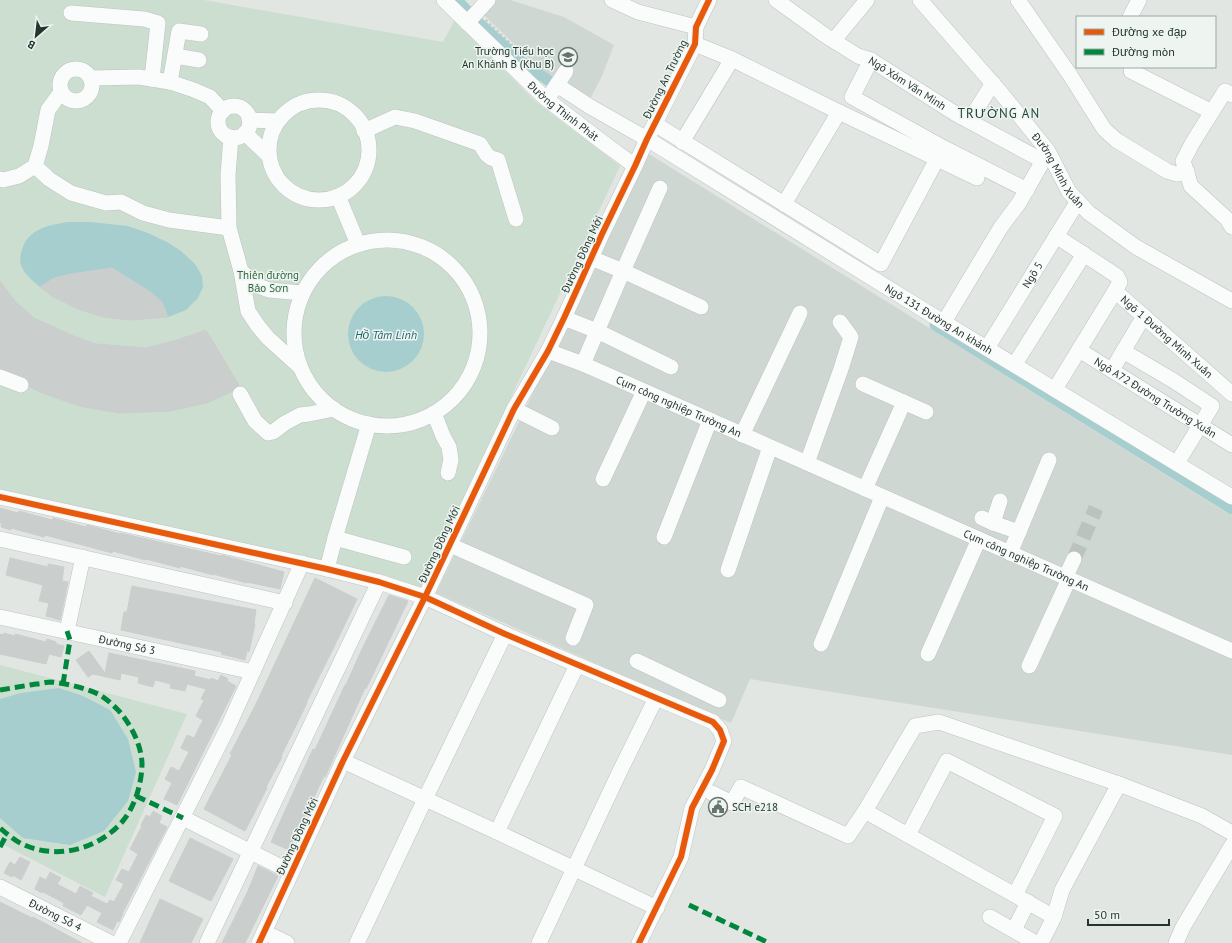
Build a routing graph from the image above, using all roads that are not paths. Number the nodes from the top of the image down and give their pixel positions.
1 (444, 0) edge
2 (488, 0) edge
3 (612, 0) edge
4 (709, 0) edge
5 (776, 0) edge
6 (867, 0) edge
7 (920, 0) edge
8 (1018, 0) edge
9 (1139, 0) edge
10 (71, 13) dead end
11 (1131, 16) edge
12 (473, 17) junction
13 (696, 27) junction
14 (201, 34) dead end
15 (834, 40) junction
16 (695, 44) junction
17 (175, 56) junction
18 (732, 59) junction
19 (199, 60) dead end
20 (871, 60) junction
21 (1131, 70) dead end
22 (566, 71) dead end
23 (91, 78) junction
24 (152, 79) junction
25 (170, 82) junction
26 (993, 83) junction
27 (557, 85) junction
28 (1230, 89) edge
29 (61, 92) junction
30 (548, 99) junction
31 (223, 111) junction
32 (839, 112) junction
33 (1212, 112) junction
34 (278, 121) junction
35 (969, 121) junction
36 (654, 124) junction
37 (242, 130) junction
38 (364, 131) junction
39 (682, 142) junction
40 (642, 151) junction
41 (269, 156) junction
42 (1046, 156) junction
43 (937, 159) junction
44 (35, 166) junction
45 (1185, 167) junction
46 (977, 178) dead end
47 (0, 180) edge
48 (660, 188) dead end
49 (1027, 190) junction
50 (338, 196) junction
51 (1078, 201) junction
52 (784, 204) junction
53 (516, 219) dead end
54 (1232, 227) edge
55 (229, 228) junction
56 (1056, 236) junction
57 (358, 244) junction
58 (1084, 254) junction
59 (591, 258) junction
60 (241, 271) junction
61 (623, 271) junction
62 (1115, 290) junction
63 (302, 293) junction
64 (1232, 301) edge
65 (701, 307) dead end
66 (800, 313) dead end
67 (1144, 316) junction
68 (564, 318) junction
69 (840, 322) dead end
70 (944, 322) junction
71 (597, 331) junction
72 (987, 348) junction
73 (1079, 350) junction
74 (1123, 350) junction
75 (548, 351) junction
76 (583, 364) junction
77 (1015, 364) junction
78 (300, 367) junction
79 (671, 367) dead end
80 (1112, 370) junction
81 (0, 377) edge
82 (863, 384) dead end
83 (21, 385) dead end
84 (1055, 389) junction
85 (1228, 390) edge
86 (644, 391) junction
87 (240, 394) dead end
88 (904, 402) junction
89 (1212, 406) junction
90 (334, 409) junction
91 (514, 409) junction
92 (926, 412) dead end
93 (434, 414) junction
94 (710, 420) junction
95 (369, 424) junction
96 (1200, 425) junction
97 (552, 428) dead end
98 (742, 435) junction
99 (1232, 445) edge
100 (770, 447) junction
101 (1049, 460) dead end
102 (1176, 463) junction
103 (812, 466) junction
104 (448, 473) dead end
105 (603, 479) dead end
106 (865, 489) junction
107 (0, 497) edge
108 (882, 497) junction
109 (1232, 497) edge
110 (1000, 501) dead end
111 (1019, 532) junction
112 (664, 537) dead end
113 (0, 538) edge
114 (334, 538) junction
115 (979, 540) junction
116 (450, 545) junction
117 (1010, 553) junction
118 (404, 556) dead end
119 (83, 557) junction
120 (1074, 558) tunnel mouth
121 (302, 563) junction
122 (327, 569) junction
123 (728, 570) dead end
124 (1067, 578) junction
125 (379, 582) junction
126 (425, 597) junction
127 (285, 603) junction
128 (0, 617) edge
129 (67, 632) junction
130 (505, 634) junction
131 (573, 638) dead end
132 (821, 644) dead end
133 (1232, 651) edge
134 (928, 654) dead end
135 (637, 661) dead end
136 (577, 665) junction
137 (1029, 666) dead end
138 (253, 672) junction
139 (686, 684) junction
140 (656, 698) junction
141 (719, 700) dead end
142 (677, 706) junction
143 (343, 761) junction
144 (1119, 784) junction
145 (712, 793) dead end
146 (425, 799) junction
147 (865, 811) junction
148 (183, 818) junction
149 (497, 832) junction
150 (1232, 833) edge
151 (908, 835) junction
152 (1232, 845) edge
153 (250, 852) junction
154 (283, 868) dead end
155 (574, 869) junction
156 (0, 887) edge
157 (1015, 895) junction
158 (1028, 902) junction
159 (657, 908) junction
160 (990, 917) dead end
161 (1054, 917) junction
162 (1014, 930) junction
163 (261, 938) edge
164 (111, 943) edge
165 (119, 943) edge
166 (207, 943) edge
167 (287, 943) edge
168 (358, 943) edge
169 (539, 943) edge
170 (639, 943) edge
171 (1036, 943) edge
172 (1041, 943) edge
173 (1176, 943) edge

1 - 12 street, Đường Thịnh Phát
2 - 12 street
3 - 13 street
4 - 13 street, Đường An Trường
5 - 15 street, Ngõ Xóm Văn Minh
6 - 15 street
7 - 26 street, Đường Minh Xuân
8 - 45 street
9 - 11 street
10 - 24 street
12 - 30 street, Đường Thịnh Phát
13 - 16 street, Đường An Trường
14 - 17 street
15 - 20 street, Ngõ Xóm Văn Minh
16 - 18 street
16 - 36 street, Đường An Trường
17 - 19 street
17 - 25 street
18 - 32 street
18 - 39 street
20 - 35 street, Ngõ Xóm Văn Minh
20 - 49 street
21 - 33 street
22 - 27 street
23 - 24 street
23 - 29 street
23 - 29 street
24 - 25 street
25 - 31 street
26 - 35 street
26 - 42 street, Đường Minh Xuân
27 - 30 street
27 - 40 street
28 - 33 street
29 - 44 street
30 - 40 street, Đường Thịnh Phát
31 - 37 street
31 - 37 street
32 - 43 street
32 - 52 street
33 - 45 street
34 - 37 street
34 - 38 street
34 - 41 street
35 - 42 street, Ngõ Xóm Văn Minh
36 - 39 street
36 - 40 street, Đường An Trường
37 - 41 street
37 - 55 street
38 - 50 street
38 - 53 street
39 - 52 street
40 - 59 street, Đường Đồng Mới
40 - 70 street, Ngõ 131 Đường An khánh
41 - 50 street
42 - 49 street
42 - 51 street, Đường Minh Xuân
43 - 46 street
43 - 52 street
44 - 47 street
44 - 55 street
45 - 54 street
48 - 61 street
49 - 70 street
50 - 57 street
51 - 56 street, Ngõ 5
51 - 64 street, Đường Minh Xuân
55 - 60 street
56 - 58 street, Ngõ 1 Đường Minh Xuân
56 - 72 street, Ngõ 5
57 - 63 street
57 - 93 street
58 - 62 street, Ngõ 1 Đường Minh Xuân
58 - 77 street
59 - 61 street
59 - 68 street, Đường Đồng Mới
60 - 63 street
60 - 78 street
61 - 65 street
61 - 71 street
62 - 67 street, Ngõ 1 Đường Minh Xuân
62 - 73 street
63 - 78 street
66 - 98 street
67 - 74 street
67 - 85 street, Ngõ 1 Đường Minh Xuân
68 - 71 street
68 - 75 street, Đường Đồng Mới
69 - 103 street
70 - 72 street, Ngõ 131 Đường An khánh
71 - 76 street
71 - 79 street
72 - 77 street, Ngõ 131 Đường An khánh
73 - 80 street, Ngõ A72 Đường Trường Xuân
73 - 84 street
74 - 80 street
74 - 89 street
75 - 76 street, Cụm công nghiệp Trường An
75 - 91 street, Đường Đồng Mới
76 - 86 street, Cụm công nghiệp Trường An
77 - 84 street, Ngõ 131 Đường An khánh
78 - 90 street
80 - 96 street, Ngõ A72 Đường Trường Xuân
81 - 83 street
82 - 88 street
84 - 102 street, Ngõ 131 Đường An khánh
85 - 89 street
86 - 94 street, Cụm công nghiệp Trường An
86 - 105 street
87 - 90 street
88 - 92 street
88 - 106 street
89 - 96 street
90 - 95 street
91 - 97 street
91 - 116 street, Đường Đồng Mới
93 - 95 street
93 - 104 street
94 - 98 street, Cụm công nghiệp Trường An
94 - 112 street
95 - 114 street
96 - 99 street, Ngõ A72 Đường Trường Xuân
96 - 102 street
98 - 100 street, Cụm công nghiệp Trường An
100 - 103 street, Cụm công nghiệp Trường An
100 - 123 street
101 - 111 street
102 - 109 street, Ngõ 131 Đường An khánh
103 - 106 street, Cụm công nghiệp Trường An
106 - 108 street, Cụm công nghiệp Trường An
107 - 121 street
108 - 115 street, Cụm công nghiệp Trường An
108 - 132 street
110 - 111 street
111 - 117 street
113 - 119 street
114 - 118 street
114 - 122 street
115 - 117 street, Cụm công nghiệp Trường An
115 - 134 street
116 - 126 street, Đường Đồng Mới
116 - 131 street
117 - 124 street, Cụm công nghiệp Trường An
119 - 127 street
119 - 129 street
120 - 124 street
121 - 122 street
121 - 127 street
122 - 125 street
124 - 133 street, Cụm công nghiệp Trường An
124 - 137 street
125 - 126 street
125 - 153 street
126 - 130 street
126 - 143 street, Đường Đồng Mới
127 - 138 street
128 - 129 street, Đường Số 3
129 - 138 street, Đường Số 3
130 - 136 street
130 - 146 street
135 - 139 street
136 - 140 street
136 - 149 street
138 - 148 street
139 - 141 street
139 - 142 street
140 - 142 street
140 - 155 street
142 - 159 street
143 - 146 street
143 - 163 street, Đường Đồng Mới
144 - 147 street
144 - 150 street
144 - 161 street
145 - 147 street
146 - 149 street
146 - 168 street
147 - 151 street
148 - 153 street
148 - 165 street
149 - 155 street
151 - 157 street
151 - 157 street
152 - 173 street
153 - 154 street
153 - 166 street
155 - 159 street
155 - 169 street
156 - 164 street, Đường Số 4
157 - 158 street
158 - 161 street
158 - 162 street
159 - 170 street
160 - 162 street
161 - 172 street
162 - 171 street
163 - 167 street

